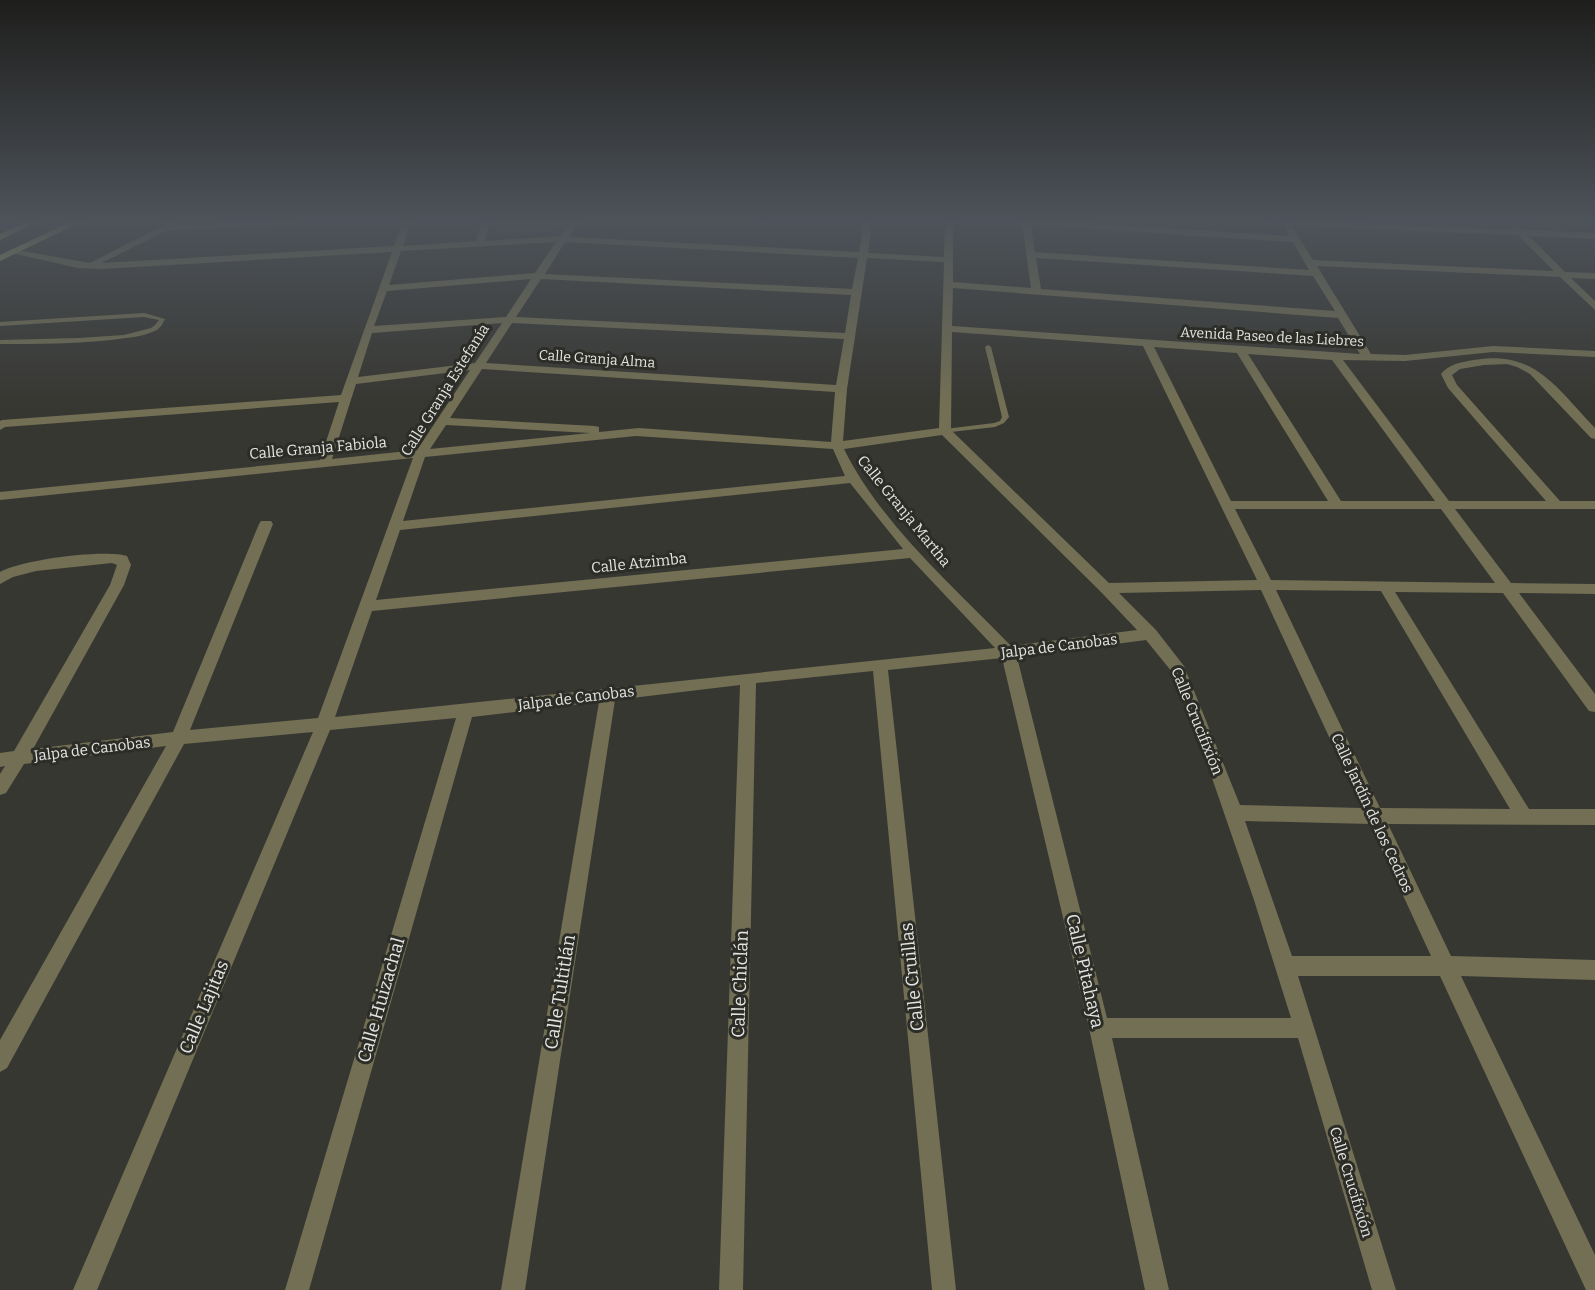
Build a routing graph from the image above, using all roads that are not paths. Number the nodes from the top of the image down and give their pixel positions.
1 (386, 282) edge
2 (457, 282) edge
3 (532, 282) edge
4 (660, 282) edge
5 (859, 282) edge
6 (1035, 282) edge
7 (1322, 282) edge
8 (1570, 282) edge
9 (949, 285) joint
10 (384, 288) junction
11 (1036, 291) junction
12 (857, 292) junction
13 (1595, 308) edge
14 (1341, 315) junction
15 (508, 320) junction
16 (0, 324) edge
17 (947, 329) junction
18 (368, 330) junction
19 (849, 336) junction
20 (0, 342) edge
21 (1147, 344) junction
22 (988, 348) dead end
23 (1241, 351) junction
24 (1595, 354) edge
25 (1335, 357) junction
26 (1368, 358) junction
27 (480, 366) junction
28 (352, 381) junction
29 (841, 389) junction
30 (346, 398) junction
31 (443, 421) junction
32 (1, 424) edge
33 (945, 431) junction
34 (639, 432) junction
35 (1595, 435) edge
36 (837, 446) junction
37 (420, 455) junction
38 (324, 463) junction
39 (853, 479) junction
40 (0, 496) edge
41 (1225, 505) junction
42 (1445, 505) junction
43 (1557, 505) junction
44 (1595, 505) edge
45 (1338, 506) junction
46 (266, 524) dead end
47 (394, 526) junction
48 (913, 553) junction
49 (0, 579) edge
50 (1266, 585) junction
51 (1385, 587) junction
52 (1106, 588) junction
53 (1507, 588) junction
54 (1595, 589) edge
55 (368, 606) junction
56 (1151, 634) junction
57 (1008, 652) junction
58 (880, 665) junction
59 (748, 678) junction
60 (608, 694) junction
61 (1594, 704) edge
62 (466, 711) junction
63 (324, 725) junction
64 (179, 738) junction
65 (20, 758) junction
66 (0, 760) edge
67 (0, 788) edge
68 (1234, 813) junction
69 (1374, 816) junction
70 (1524, 816) junction
71 (1595, 817) edge
72 (1286, 966) junction
73 (1444, 966) junction
74 (1595, 970) edge
75 (1099, 1028) junction
76 (1305, 1028) junction
77 (0, 1061) edge
78 (1595, 1282) edge
79 (85, 1290) edge
80 (297, 1290) edge
81 (513, 1290) edge
82 (731, 1290) edge
83 (944, 1290) edge
84 (1157, 1290) edge
85 (1384, 1290) edge

1 - 10 street
2 - 10 street
3 - 15 street, Calle Granja Estefanía
4 - 12 street
5 - 12 street, Calle Granja Martha
6 - 11 street
7 - 14 street
8 - 13 street
9 - 11 street
9 - 17 street
10 - 18 street
11 - 14 street
12 - 19 street, Calle Granja Martha
14 - 26 street
15 - 18 street
15 - 19 street
15 - 27 street, Calle Granja Estefanía
16 - 20 lane
17 - 21 street, Avenida Paseo de las Liebres
17 - 33 street
18 - 28 street
19 - 29 street, Calle Granja Martha
21 - 23 street, Avenida Paseo de las Liebres
21 - 41 street, Calle Jardín de los Cedros
22 - 33 lane
23 - 25 street, Avenida Paseo de las Liebres
23 - 45 street
24 - 26 street, Avenida Paseo de las Liebres
25 - 26 street, Avenida Paseo de las Liebres
25 - 42 street
27 - 28 street, Calle Granja Alma
27 - 29 street, Calle Granja Alma
27 - 31 street, Calle Granja Estefanía
28 - 30 street
29 - 36 street, Calle Granja Martha
30 - 32 street
30 - 38 street
31 - 34 street, Calle Granja Fabiola
31 - 37 street, Calle Granja Estefanía
33 - 36 street, Calle Granja Fabiola
33 - 52 street, Calle Crucifixión
34 - 36 street, Calle Granja Fabiola
34 - 37 street, Calle Granja Fabiola
35 - 43 street
36 - 39 street, Calle Granja Martha
37 - 38 street, Calle Granja Fabiola
37 - 47 street, Calle Granja Estefanía
38 - 40 street, Calle Granja Fabiola
39 - 47 street
39 - 48 street, Calle Granja Martha
41 - 45 street
41 - 50 street, Calle Jardín de los Cedros
42 - 43 street
42 - 45 street
42 - 53 street
43 - 44 street
46 - 64 street
47 - 55 street, Calle Granja Estefanía
48 - 55 street, Calle Atzimba
48 - 57 street, Calle Granja Martha
49 - 65 street
50 - 51 street
50 - 52 street
50 - 69 street, Calle Jardín de los Cedros
51 - 53 street
51 - 70 street
52 - 56 street, Calle Crucifixión
53 - 54 street
53 - 61 street
55 - 63 street, Calle Granja Estefanía
56 - 57 street, Jalpa de Canobas
56 - 68 street, Calle Crucifixión
57 - 58 street, Jalpa de Canobas
57 - 75 street, Calle Pitahaya
58 - 59 street, Jalpa de Canobas
58 - 83 street, Calle Cruillas
59 - 60 street, Jalpa de Canobas
59 - 82 street, Calle Chiclán
60 - 62 street, Jalpa de Canobas
60 - 81 street, Calle Tultitlán
62 - 63 street, Jalpa de Canobas
62 - 80 street, Calle Huizachal
63 - 64 street, Jalpa de Canobas
63 - 79 street, Calle Lajitas
64 - 65 street, Jalpa de Canobas
64 - 77 street
65 - 66 street, Jalpa de Canobas
65 - 67 street
68 - 69 street
68 - 72 street, Calle Crucifixión
69 - 70 street
69 - 73 street, Calle Jardín de los Cedros
70 - 71 street
72 - 73 street
72 - 76 street, Calle Crucifixión
73 - 74 street
73 - 78 street, Calle Jardín de los Cedros
75 - 76 street
75 - 84 street, Calle Pitahaya
76 - 85 street, Calle Crucifixión

